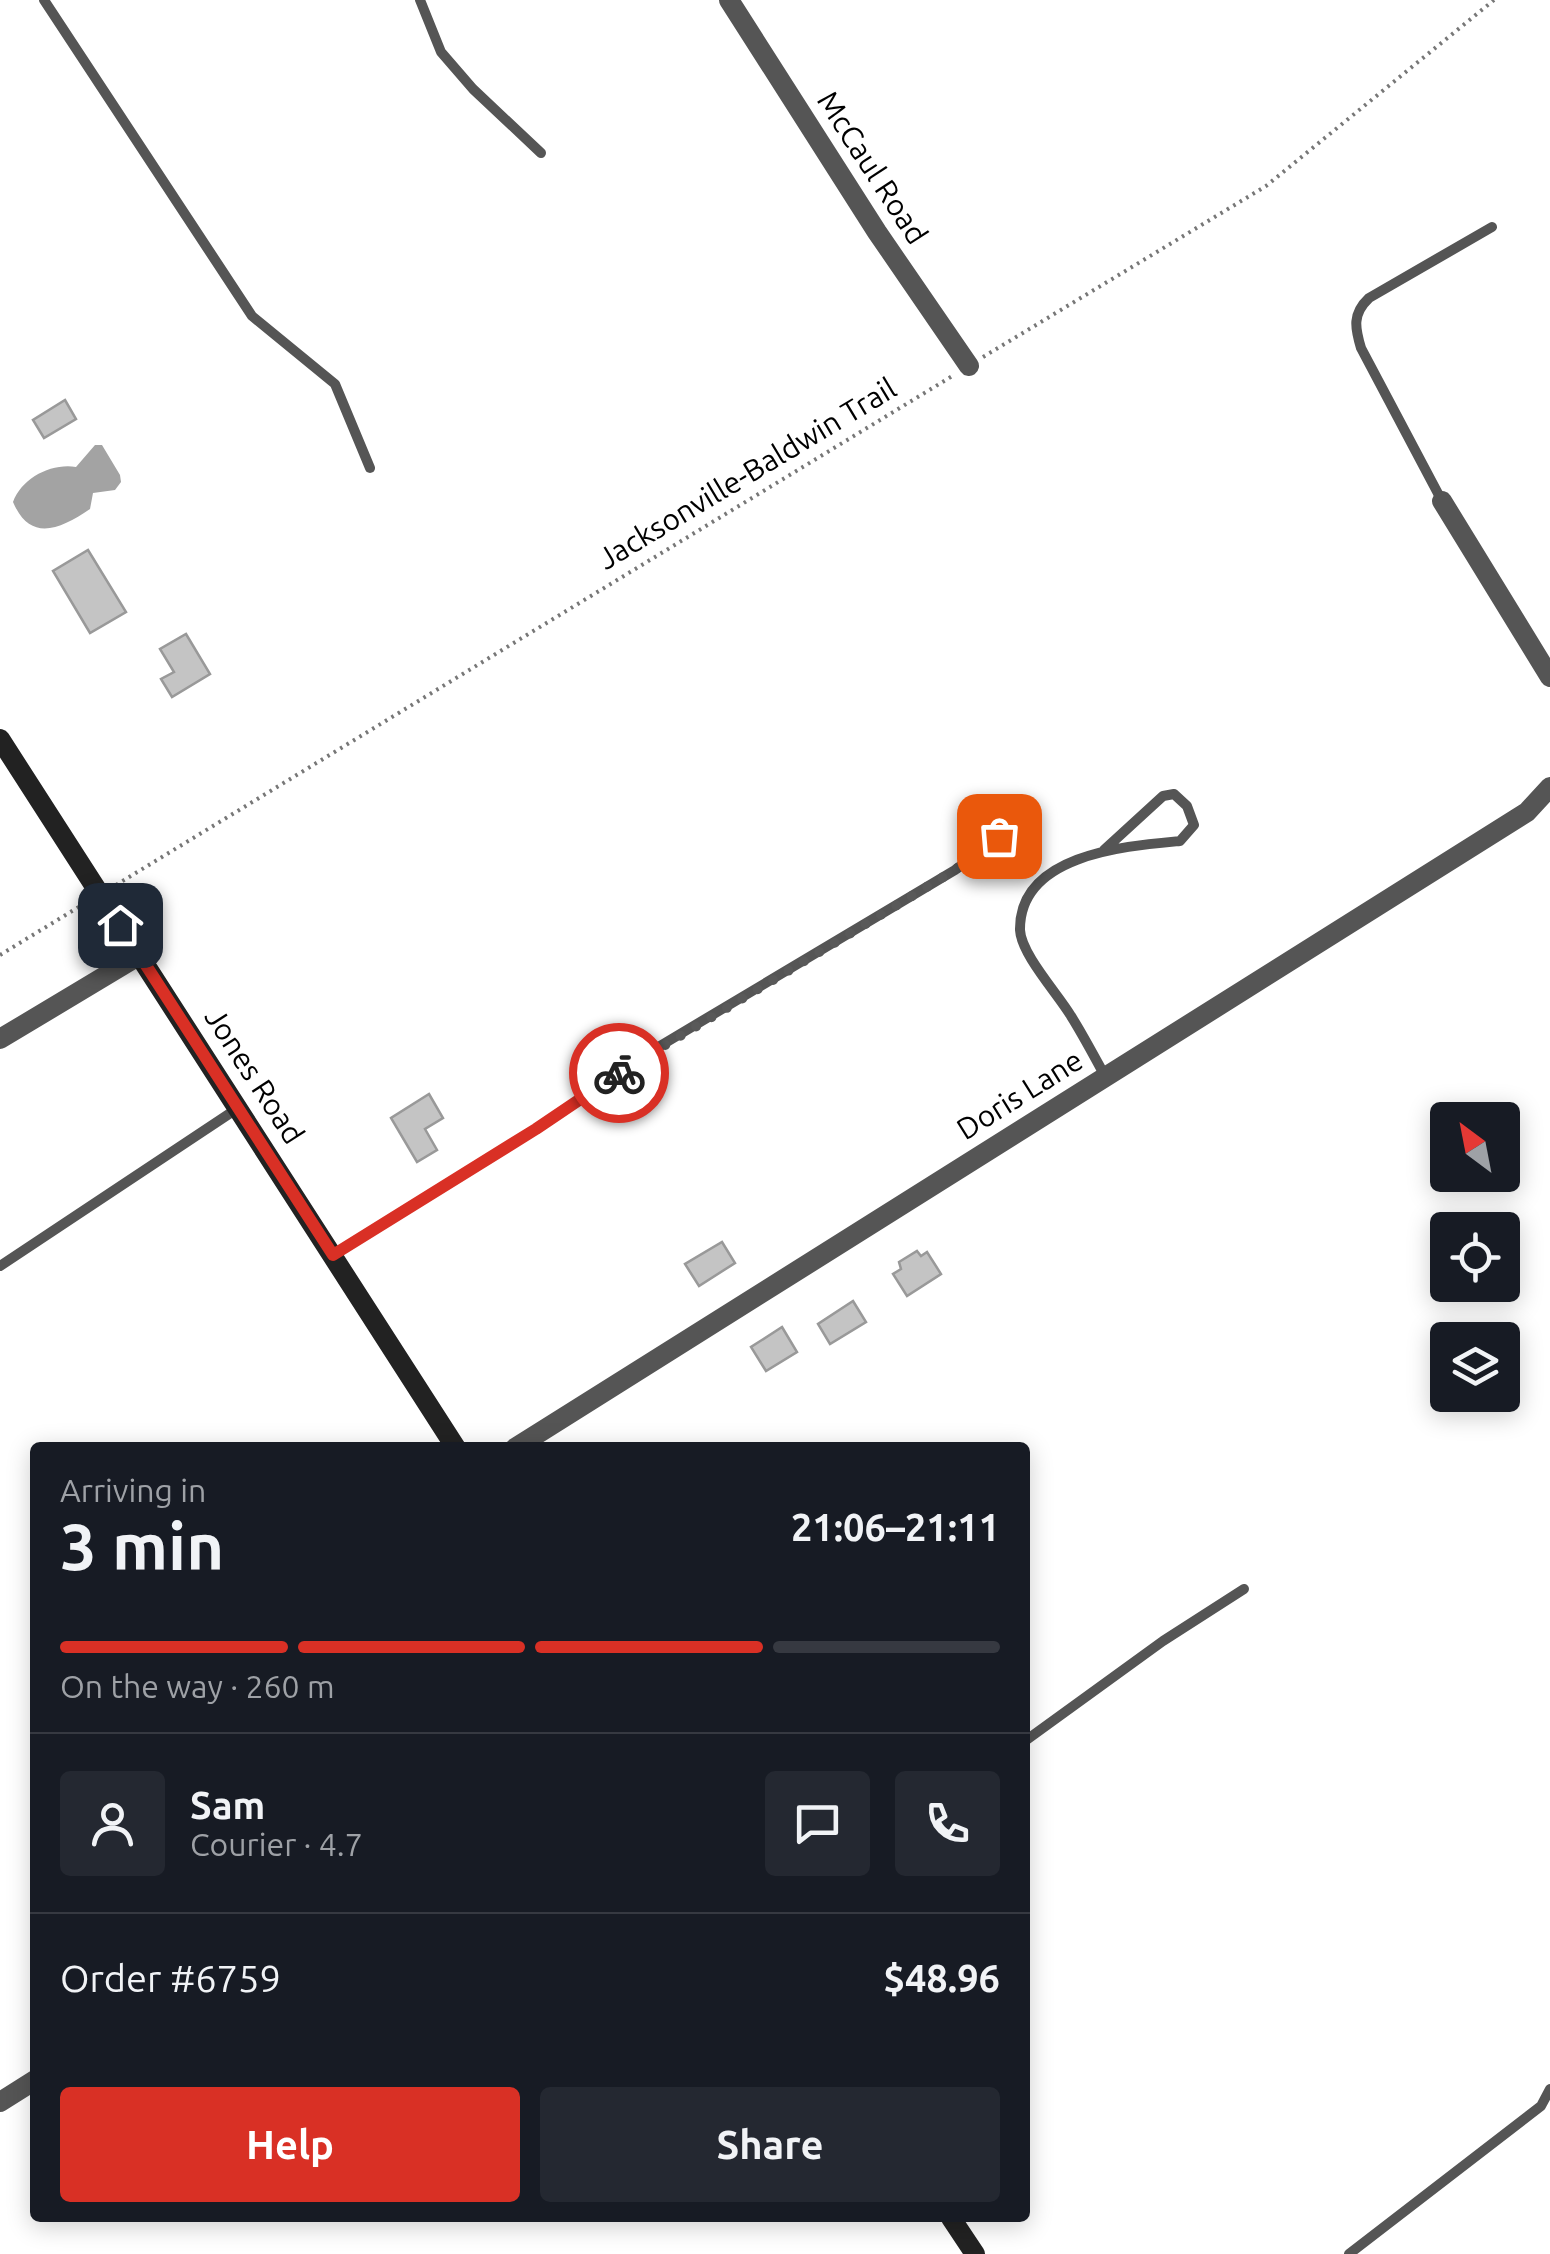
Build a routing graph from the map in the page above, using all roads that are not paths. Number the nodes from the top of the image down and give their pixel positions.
1 (44, 0) edge
2 (420, 0) edge
3 (729, 0) edge
4 (541, 154) dead end
5 (1492, 227) dead end
6 (969, 366) road end
7 (370, 468) dead end
8 (1442, 501) joint
9 (1550, 677) edge
10 (0, 739) edge
11 (1550, 787) edge
12 (1022, 820) dead end
13 (1104, 850) junction
14 (140, 956) junction
15 (0, 1039) edge
16 (1106, 1077) junction
17 (239, 1107) junction
18 (333, 1255) junction
19 (0, 1266) edge
20 (452, 1442) edge
21 (526, 1442) edge
22 (1244, 1589) dead end
23 (1030, 1737) edge
24 (30, 2083) edge
25 (1550, 2088) edge
26 (0, 2102) edge
27 (955, 2222) edge
28 (975, 2254) edge
29 (1348, 2254) edge

1 - 7 lane
2 - 4 lane
3 - 6 street, McCaul Road
5 - 8 lane
8 - 9 street
10 - 14 street, Jones Road
11 - 16 street, Doris Lane
12 - 18 lane
13 - 13 lane
13 - 16 lane
14 - 15 street
14 - 17 street, Jones Road
16 - 21 street, Doris Lane
17 - 18 street, Jones Road
17 - 19 lane
18 - 20 street, Jones Road
22 - 23 lane
24 - 26 street
25 - 29 lane
27 - 28 street

